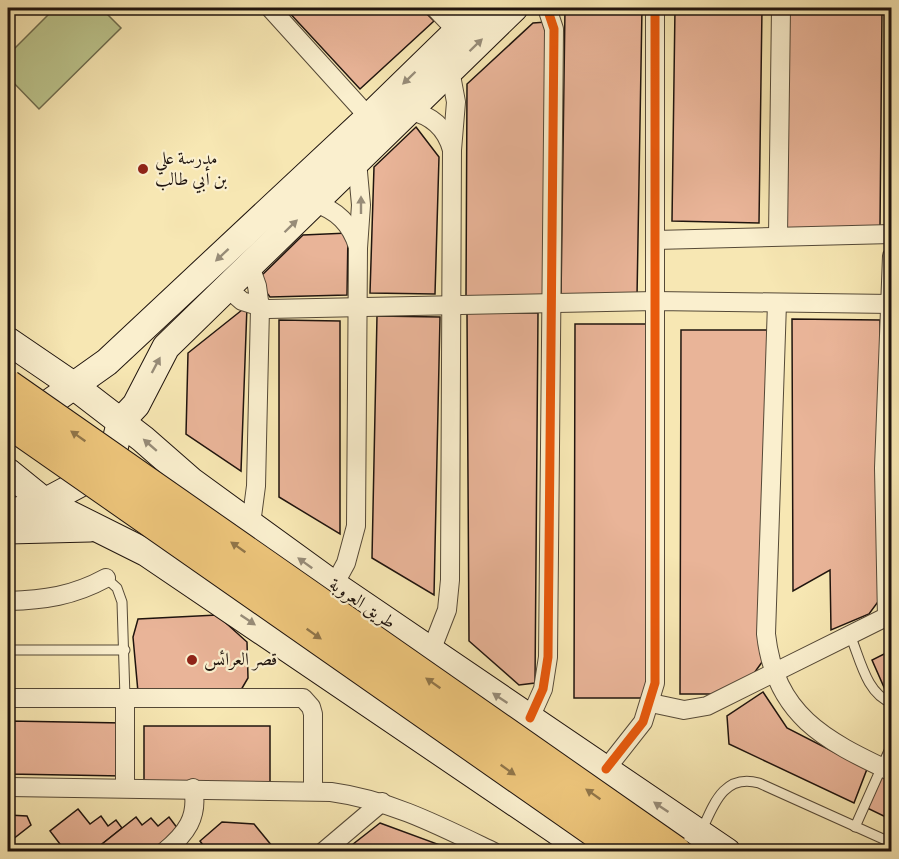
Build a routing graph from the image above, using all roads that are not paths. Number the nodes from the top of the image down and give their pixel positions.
1 (270, 8) edge
2 (435, 8) edge
3 (481, 8) edge
4 (514, 8) edge
5 (547, 8) edge
6 (558, 8) edge
7 (655, 8) edge
8 (781, 8) edge
9 (554, 29) junction
10 (457, 31) junction
11 (450, 70) junction
12 (409, 111) junction
13 (377, 126) junction
14 (452, 150) junction
15 (357, 161) junction
16 (314, 203) junction
17 (891, 234) edge
18 (778, 236) junction
19 (655, 240) junction
20 (358, 248) junction
21 (891, 256) edge
22 (250, 266) junction
23 (227, 288) junction
24 (655, 301) junction
25 (552, 303) junction
26 (777, 303) junction
27 (891, 304) edge
28 (451, 305) junction
29 (358, 307) junction
30 (260, 308) junction
31 (8, 341) edge
32 (74, 386) junction
33 (8, 387) edge
34 (8, 421) edge
35 (120, 421) junction
36 (8, 438) edge
37 (888, 468) edge
38 (8, 472) edge
39 (191, 481) junction
40 (45, 502) junction
41 (8, 514) edge
42 (251, 524) junction
43 (98, 528) junction
44 (8, 530) edge
45 (147, 553) junction
46 (106, 578) joint
47 (334, 585) junction
48 (8, 601) edge
49 (889, 615) edge
50 (850, 635) junction
51 (8, 650) edge
52 (125, 650) junction
53 (431, 651) junction
54 (774, 674) junction
55 (8, 698) edge
56 (125, 698) junction
57 (651, 703) junction
58 (891, 703) edge
59 (530, 718) junction
60 (891, 744) edge
61 (606, 769) junction
62 (886, 770) edge
63 (8, 787) edge
64 (125, 788) junction
65 (193, 788) junction
66 (313, 790) junction
67 (382, 802) junction
68 (855, 827) junction
69 (700, 833) junction
70 (891, 843) edge
71 (486, 850) edge
72 (164, 852) edge
73 (323, 852) edge
74 (588, 852) edge
75 (625, 852) edge
76 (675, 852) edge
77 (727, 852) edge

1 - 13 street
2 - 10 street
3 - 10 main road
11 -> 4 main road
5 - 9 street
6 - 9 street
7 - 19 street
8 - 18 street
9 - 25 street
10 -> 13 main road
11 - 12 main road
11 - 14 street
12 - 13 main road
12 - 14 street
13 - 15 main road
13 -> 32 main road
14 - 28 street
15 - 16 main road
20 -> 15 street
16 - 20 street
22 -> 16 main road
17 - 18 street
18 - 19 street
19 - 24 street
20 - 29 street
21 - 27 street
22 - 23 main road
22 - 30 street
23 - 30 street
35 -> 23 main road
24 - 25 street
24 - 26 street
24 - 57 street
25 - 28 street
25 - 59 street
26 - 27 street
26 - 54 street
27 - 37 street
28 - 29 street
28 - 53 street
29 - 30 street
29 - 47 street
30 - 42 street
31 - 32 main road, طريق العروبة
32 - 35 main road, طريق العروبة
32 - 36 main road
76 -> 33 highway, طريق العروبة, bridge
34 -> 75 highway, bridge
39 -> 35 main road, طريق العروبة
35 - 40 main road
37 - 49 street
38 - 40 main road
39 - 42 main road, طريق العروبة
39 - 45 main road
40 - 41 main road
40 - 43 main road
47 -> 42 main road, طريق العروبة
43 - 44 main road
43 - 45 main road
45 -> 74 main road
46 - 48 street
46 - 52 lane
47 - 53 main road, طريق العروبة
49 - 50 street
50 - 54 street
50 - 58 lane
51 - 52 lane
52 - 56 lane
59 -> 53 main road, طريق العروبة
54 - 57 street
54 - 62 street
55 - 56 street
56 - 64 street
56 - 66 street
57 - 61 street
59 - 61 main road, طريق العروبة
60 - 62 lane
69 -> 61 main road, طريق العروبة
62 - 68 lane
63 - 64 street
64 - 65 street
65 - 66 street
65 - 72 street
66 - 67 street
67 - 71 street
67 - 73 street
68 - 69 lane
68 - 70 lane
69 - 77 main road, طريق العروبة

